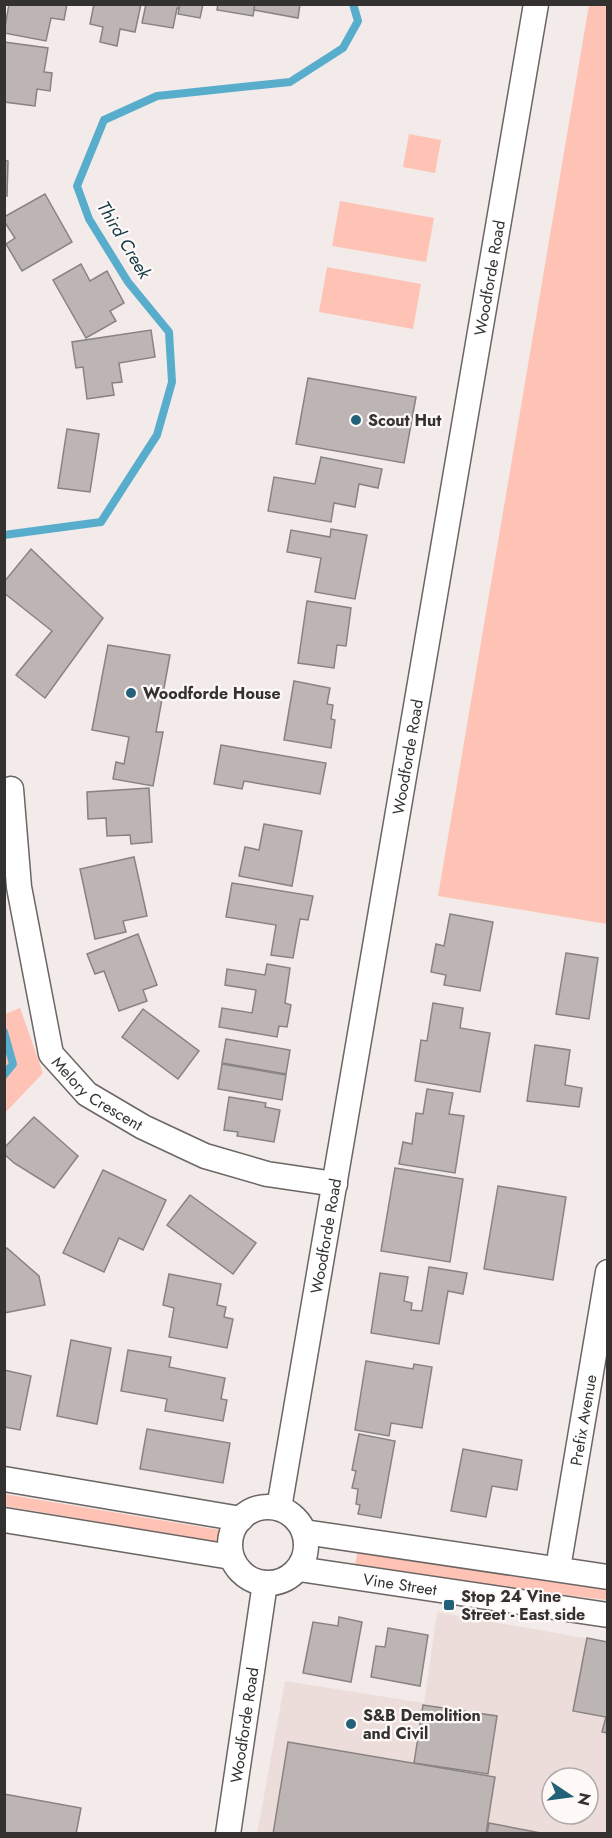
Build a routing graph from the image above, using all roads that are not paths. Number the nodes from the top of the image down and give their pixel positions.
1 (536, 4) edge
2 (10, 789) dead end
3 (334, 1185) junction
4 (608, 1272) edge
5 (4, 1479) edge
6 (279, 1508) junction
7 (241, 1519) junction
8 (4, 1520) edge
9 (304, 1532) junction
10 (231, 1557) junction
11 (558, 1568) junction
12 (298, 1569) junction
13 (608, 1577) edge
14 (265, 1583) junction
15 (608, 1615) edge
16 (228, 1833) edge

1 - 3 street, Woodforde Road
2 - 3 street, Melory Crescent
3 - 6 street, Woodforde Road
4 - 11 street, Prefix Avenue
5 - 7 street
6 - 7 street
6 - 9 street
7 - 10 street
8 - 10 street
9 - 11 street
9 - 12 street
10 - 14 street
11 - 13 street
12 - 14 street
12 - 15 street, Vine Street
14 - 16 street, Woodforde Road

